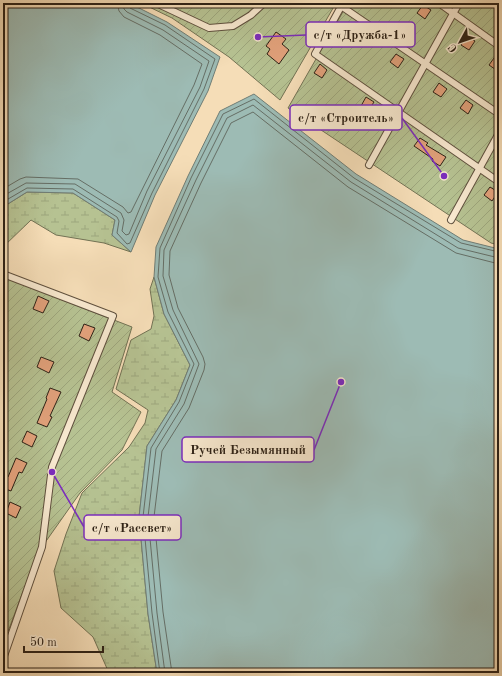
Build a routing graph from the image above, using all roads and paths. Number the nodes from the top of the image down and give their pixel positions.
1 (156, 3) edge
2 (264, 3) edge
3 (439, 3) edge
4 (459, 3) edge
5 (342, 4) edge
6 (454, 13) junction
7 (499, 46) edge
8 (425, 64) junction
9 (398, 112) junction
10 (499, 114) edge
11 (499, 133) edge
12 (369, 165) dead end
13 (479, 168) junction
14 (499, 182) edge
15 (451, 220) dead end
16 (3, 274) edge
17 (3, 659) edge

1 - 2 lane
3 - 6 lane
4 - 6 lane
5 - 8 lane
5 - 9 lane
6 - 7 lane
6 - 8 lane
8 - 9 lane
8 - 10 lane
9 - 12 lane
9 - 13 lane
11 - 13 lane
13 - 14 lane
13 - 15 lane
16 - 17 lane

